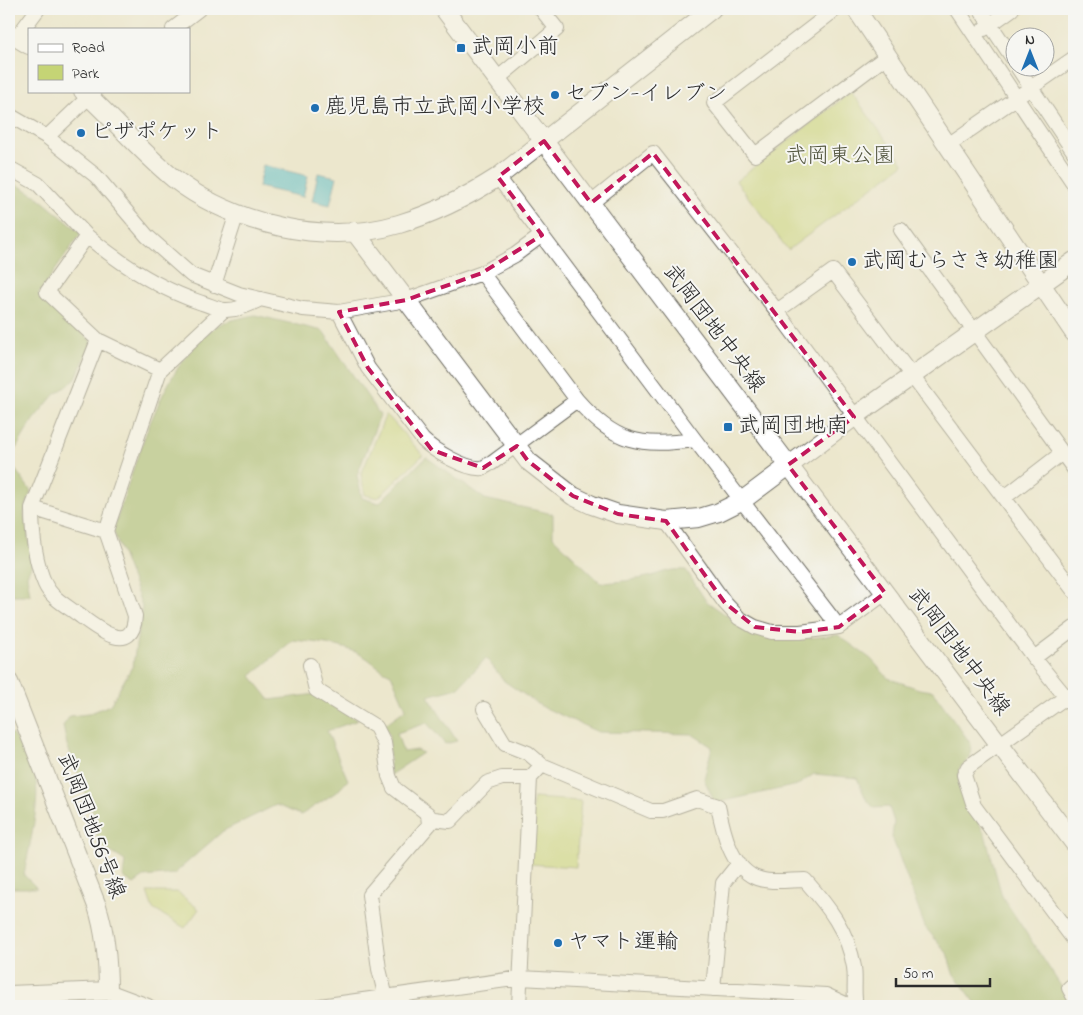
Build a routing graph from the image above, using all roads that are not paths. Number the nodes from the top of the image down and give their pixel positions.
1 (38, 9) edge
2 (199, 9) edge
3 (444, 9) edge
4 (542, 9) edge
5 (712, 9) edge
6 (836, 9) edge
7 (856, 9) edge
8 (957, 9) edge
9 (980, 9) edge
10 (1012, 9) edge
11 (990, 24) junction
12 (175, 28) edge
13 (975, 35) junction
14 (18, 38) edge
15 (1006, 48) edge
16 (887, 56) junction
17 (1074, 58) edge
18 (1024, 78) edge
19 (497, 79) junction
20 (1031, 88) junction
21 (89, 93) edge
22 (1018, 97) junction
23 (9, 115) edge
24 (47, 137) junction
25 (544, 141) junction
26 (948, 145) junction
27 (1074, 152) edge
28 (9, 168) edge
29 (498, 177) junction
30 (1074, 184) edge
31 (591, 203) junction
32 (237, 213) junction
33 (901, 230) dead end
34 (354, 231) junction
35 (542, 235) junction
36 (87, 236) junction
37 (1074, 261) edge
38 (482, 273) junction
39 (1042, 284) junction
40 (214, 285) junction
41 (261, 299) junction
42 (406, 300) junction
43 (224, 310) junction
44 (776, 311) junction
45 (339, 312) junction
46 (976, 331) junction
47 (1074, 333) edge
48 (98, 340) junction
49 (160, 370) junction
50 (912, 376) junction
51 (577, 400) junction
52 (854, 417) junction
53 (695, 440) junction
54 (517, 446) junction
55 (1062, 453) junction
56 (788, 466) junction
57 (1074, 469) edge
58 (1005, 497) junction
59 (743, 500) junction
60 (32, 508) junction
61 (666, 521) junction
62 (106, 531) junction
63 (1074, 591) edge
64 (885, 593) junction
65 (839, 627) junction
66 (1074, 628) edge
67 (1034, 658) junction
68 (310, 666) dead end
69 (9, 682) edge
70 (1072, 699) edge
71 (484, 709) dead end
72 (1000, 745) junction
73 (542, 765) junction
74 (530, 778) junction
75 (429, 825) junction
76 (1074, 843) edge
77 (739, 863) junction
78 (1074, 940) edge
79 (521, 978) junction
80 (1074, 984) edge
81 (713, 990) junction
82 (9, 995) edge
83 (1074, 997) edge
84 (119, 998) edge
85 (386, 1002) edge
86 (148, 1006) edge
87 (320, 1006) edge
88 (519, 1006) edge
89 (850, 1006) edge
90 (856, 1006) edge

1 - 14 street
2 - 12 street
3 - 19 street, 武岡団地中央線
4 - 19 street
5 - 25 street
6 - 16 street
7 - 16 street
8 - 13 street
9 - 11 street
10 - 11 street
11 - 13 street
11 - 15 street
13 - 22 street
16 - 26 street
17 - 20 street
18 - 20 street
19 - 25 street, 武岡団地中央線
20 - 22 street
20 - 27 street
21 - 24 street
21 - 32 street
22 - 26 street
22 - 30 street
23 - 24 street
24 - 40 street
25 - 29 street
25 - 31 street, 武岡団地中央線
26 - 39 street
28 - 36 street
29 - 34 street
29 - 35 street
31 - 44 street
31 - 56 street, 武岡団地中央線
32 - 34 street
32 - 40 street
33 - 46 street
34 - 42 street
35 - 38 street
35 - 53 street
36 - 43 street
36 - 48 street
37 - 39 street
38 - 42 street
38 - 51 street
39 - 46 street
39 - 47 street
40 - 41 street
41 - 43 street
41 - 45 street
42 - 45 street
42 - 54 street
43 - 49 street
44 - 50 street
44 - 52 street
45 - 54 street
46 - 50 street
46 - 55 street
48 - 49 street
48 - 60 street
49 - 62 street
50 - 52 street
50 - 58 street
51 - 53 street
51 - 54 street
52 - 56 street
52 - 67 street
53 - 59 street
54 - 61 street
55 - 57 street
55 - 58 street
56 - 59 street
56 - 64 street, 武岡団地中央線
58 - 63 street
59 - 61 street
59 - 65 street
60 - 62 street
60 - 62 street
61 - 65 street
64 - 65 street
64 - 72 street, 武岡団地中央線
66 - 67 street
67 - 70 street
68 - 75 street
69 - 84 street, 武岡団地56号線
70 - 72 street
71 - 73 street
72 - 76 street, 武岡団地中央線
72 - 78 street
73 - 74 street
73 - 77 street
74 - 75 street
74 - 79 street
75 - 85 street
77 - 81 street
77 - 90 street
79 - 81 street
79 - 85 street
79 - 88 street
80 - 83 street
81 - 89 street
82 - 84 street
84 - 86 street
85 - 87 street

